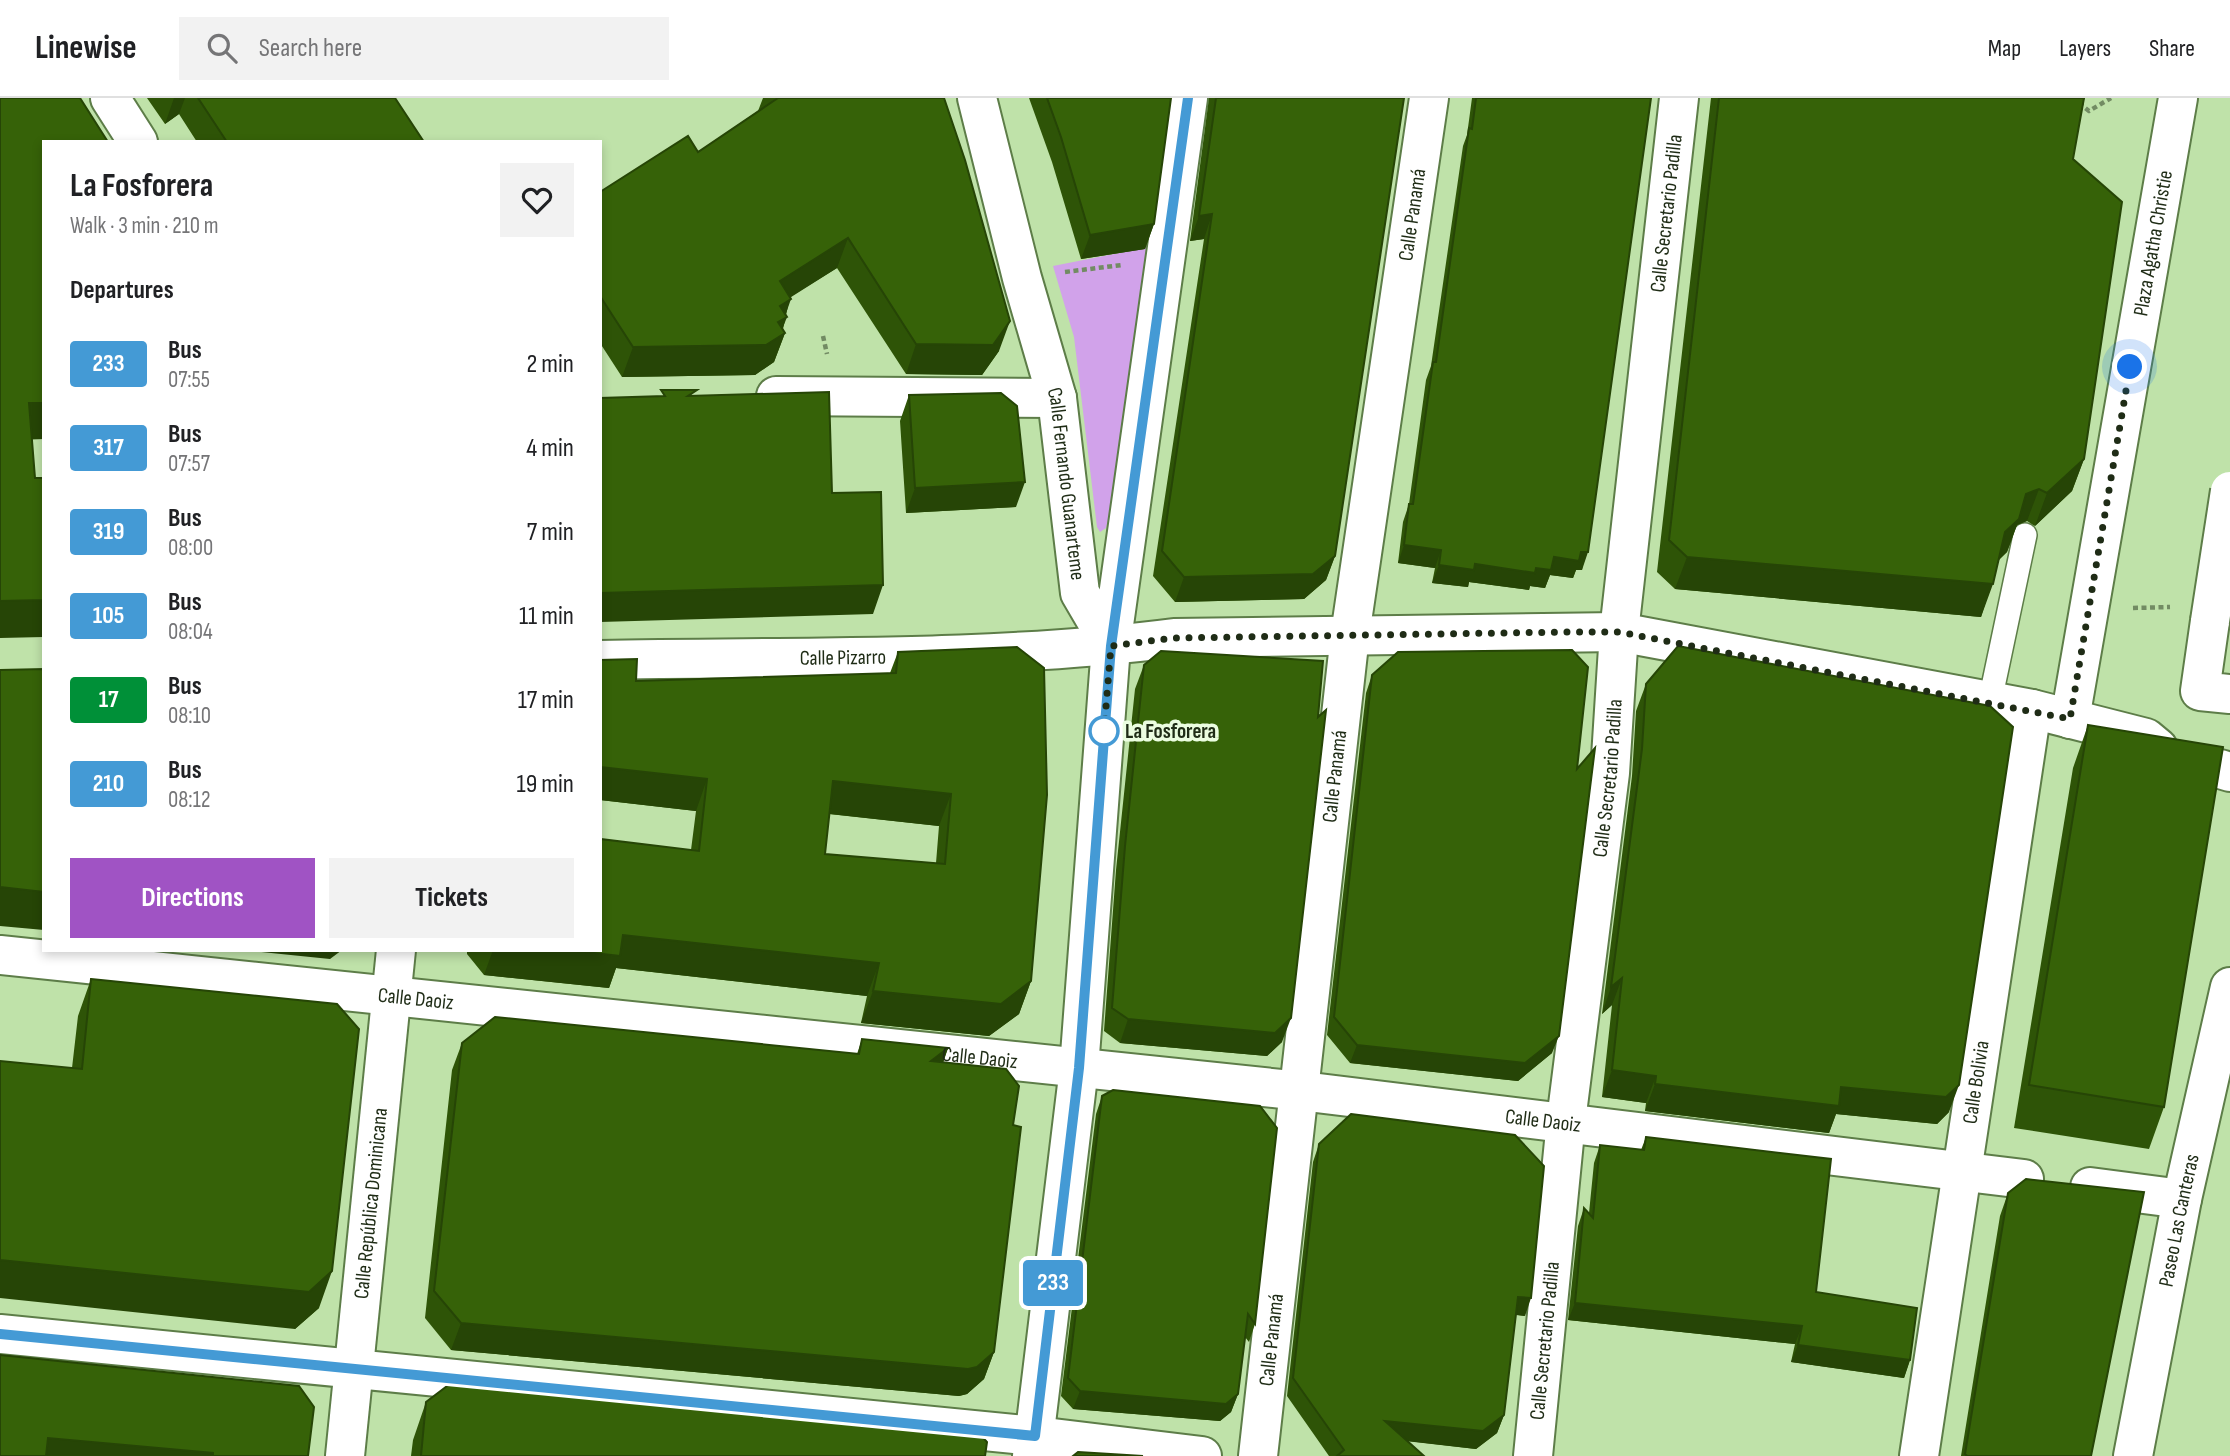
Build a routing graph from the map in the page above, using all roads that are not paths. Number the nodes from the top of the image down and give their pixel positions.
1 (110, 98) edge
2 (977, 98) edge
3 (1188, 98) edge
4 (1429, 98) edge
5 (1679, 98) edge
6 (2178, 98) edge
7 (137, 140) edge
8 (741, 397) edge
9 (1057, 398) junction
10 (2230, 491) edge
11 (2025, 535) edge
12 (1619, 632) junction
13 (1350, 635) junction
14 (1111, 646) junction
15 (602, 660) edge
16 (2230, 694) edge
17 (1990, 701) junction
18 (2032, 709) junction
19 (2070, 719) junction
20 (2218, 768) edge
21 (396, 952) edge
22 (0, 955) edge
23 (2230, 987) edge
24 (391, 997) junction
25 (1079, 1068) junction
26 (1301, 1091) junction
27 (1566, 1121) junction
28 (1960, 1172) junction
29 (2182, 1199) junction
30 (0, 1334) edge
31 (354, 1367) junction
32 (1034, 1446) edge
33 (345, 1456) edge
34 (1202, 1456) edge
35 (1258, 1456) edge
36 (1533, 1456) edge
37 (1919, 1456) edge
38 (2133, 1456) edge

1 - 7 street
2 - 9 street, Calle Fernando Guanarteme
3 - 14 street
4 - 13 street, Calle Panamá
5 - 12 street, Calle Secretario Padilla
6 - 19 street, Plaza Agatha Christie
8 - 9 street
9 - 14 street, Calle Fernando Guanarteme
10 - 16 street, bridge
11 - 17 lane
12 - 13 street, Calle Pizarro
12 - 17 street, Calle Pizarro
12 - 27 street, Calle Secretario Padilla
13 - 14 street, Calle Pizarro
13 - 26 street, Calle Panamá
14 - 15 street, Calle Pizarro
14 - 25 street
17 - 18 street, Calle Pizarro
18 - 19 street, Calle Pizarro
18 - 28 street, Calle Bolivia
19 - 20 street, Calle Pizarro
21 - 24 street, Calle República Dominicana
22 - 24 street, Calle Daoiz
23 - 29 street, Paseo Las Canteras
24 - 25 street, Calle Daoiz
24 - 31 street, Calle República Dominicana
25 - 26 street, Calle Daoiz
25 - 32 street
26 - 27 street, Calle Daoiz
26 - 35 street, Calle Panamá
27 - 28 street, Calle Daoiz
27 - 36 street, Calle Secretario Padilla
28 - 29 street, Calle Daoiz
28 - 37 street, Calle Bolivia
29 - 38 street, Paseo Las Canteras
30 - 31 street
31 - 32 street
31 - 33 street, Calle República Dominicana
32 - 34 street

